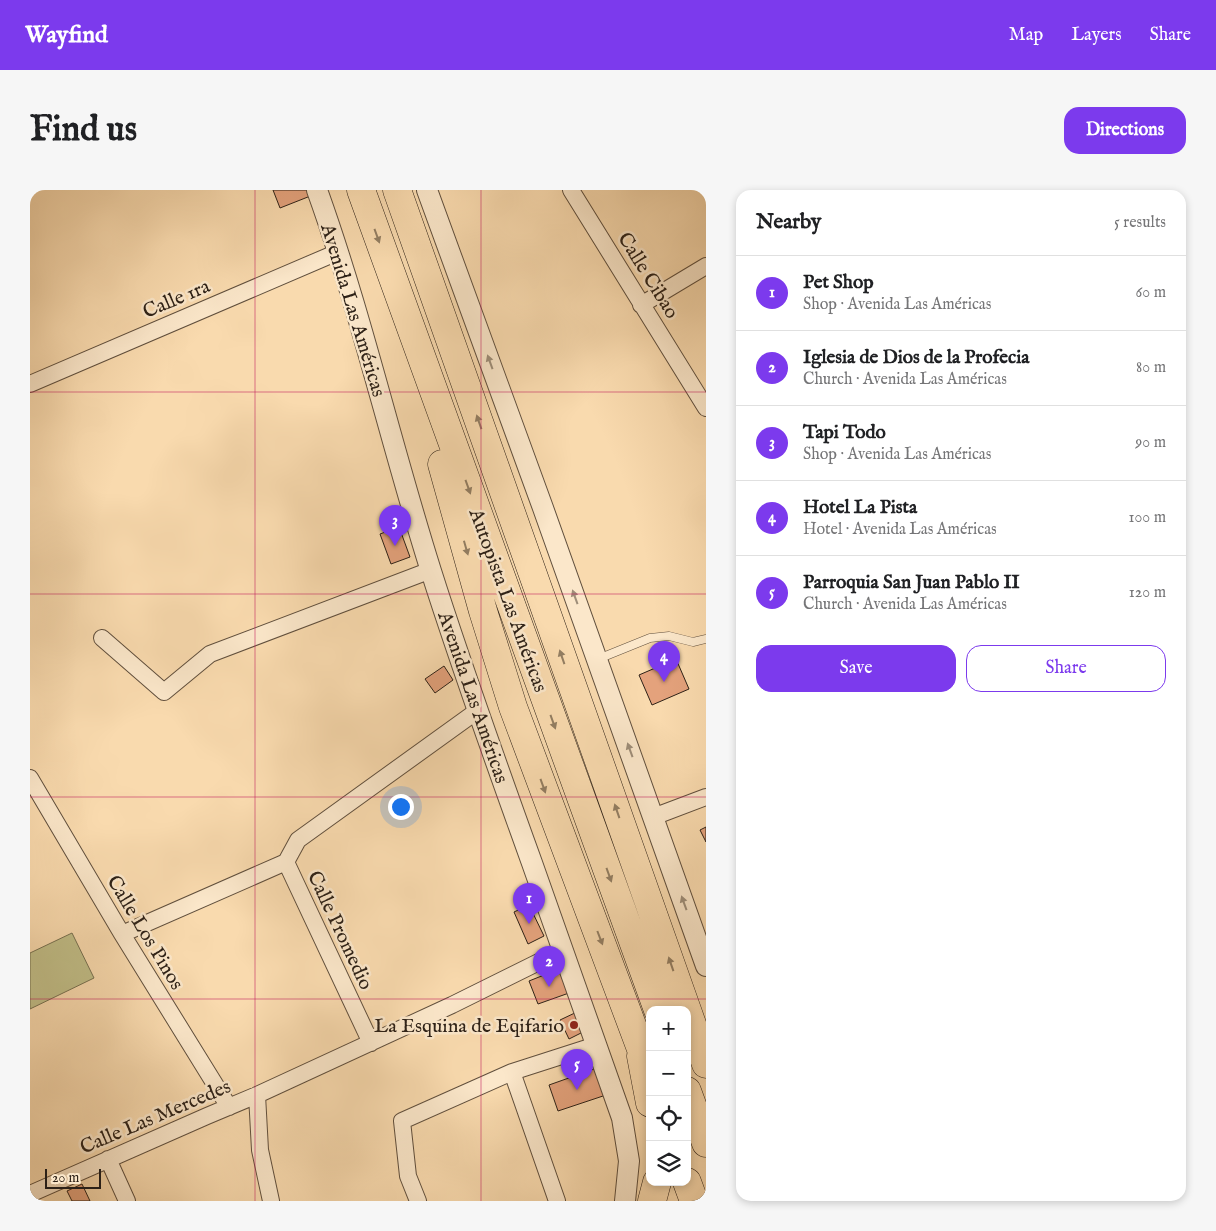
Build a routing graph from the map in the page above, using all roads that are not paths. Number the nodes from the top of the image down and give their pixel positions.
1 (317, 190) edge
2 (361, 190) edge
3 (397, 190) edge
4 (427, 190) edge
5 (571, 190) edge
6 (338, 252) junction
7 (387, 265) junction
8 (706, 266) edge
9 (642, 305) junction
10 (30, 384) edge
11 (706, 408) edge
12 (430, 570) junction
13 (102, 638) dead end
14 (706, 638) edge
15 (597, 659) junction
16 (478, 710) junction
17 (30, 778) edge
18 (706, 797) edge
19 (653, 817) junction
20 (286, 862) junction
21 (122, 934) junction
22 (563, 950) junction
23 (706, 966) edge
24 (657, 1006) edge
25 (686, 1006) edge
26 (691, 1021) edge
27 (639, 1042) junction
28 (371, 1043) junction
29 (596, 1045) junction
30 (646, 1062) edge
31 (706, 1064) edge
32 (512, 1072) junction
33 (263, 1092) junction
34 (649, 1096) edge
35 (689, 1096) edge
36 (229, 1107) junction
37 (706, 1143) edge
38 (108, 1159) junction
39 (656, 1186) edge
40 (688, 1186) edge
41 (30, 1194) edge
42 (126, 1201) edge
43 (271, 1201) edge
44 (418, 1201) edge
45 (557, 1201) edge
46 (625, 1201) edge
47 (652, 1201) edge
48 (694, 1201) edge

1 - 6 street, Avenida Las Américas
2 -> 7 highway, Autopista Las Américas
25 -> 3 highway, Autopista Las Américas
15 -> 4 street
5 - 9 street, Calle Cibao
6 - 10 street, Calle 1ra
6 - 12 street, Avenida Las Américas
7 -> 24 highway, Autopista Las Américas
7 -> 27 highway
8 - 9 street
9 - 11 street, Calle Cibao
12 - 13 street
12 - 16 street, Avenida Las Américas
14 - 15 lane
19 -> 15 street
16 - 20 street
16 - 22 street, Avenida Las Américas
17 - 21 street, Calle Los Pinos
18 - 19 street
23 -> 19 street
20 - 21 street
20 - 28 street, Calle Promedio
21 - 36 street, Calle Los Pinos
22 - 28 street, Calle Las Mercedes
22 - 29 street, Avenida Las Américas
26 - 31 highway, Autopista Las Américas
27 - 30 highway
27 - 34 highway
28 - 33 street, Calle Las Mercedes
29 - 32 street
29 - 46 street, Avenida Las Américas
32 - 44 street
32 - 45 street
33 - 36 street, Calle Las Mercedes
33 - 43 street
35 - 37 highway
36 - 38 street, Calle Las Mercedes
38 - 41 street, Calle Las Mercedes
38 - 42 street
39 - 47 highway
40 - 48 highway

